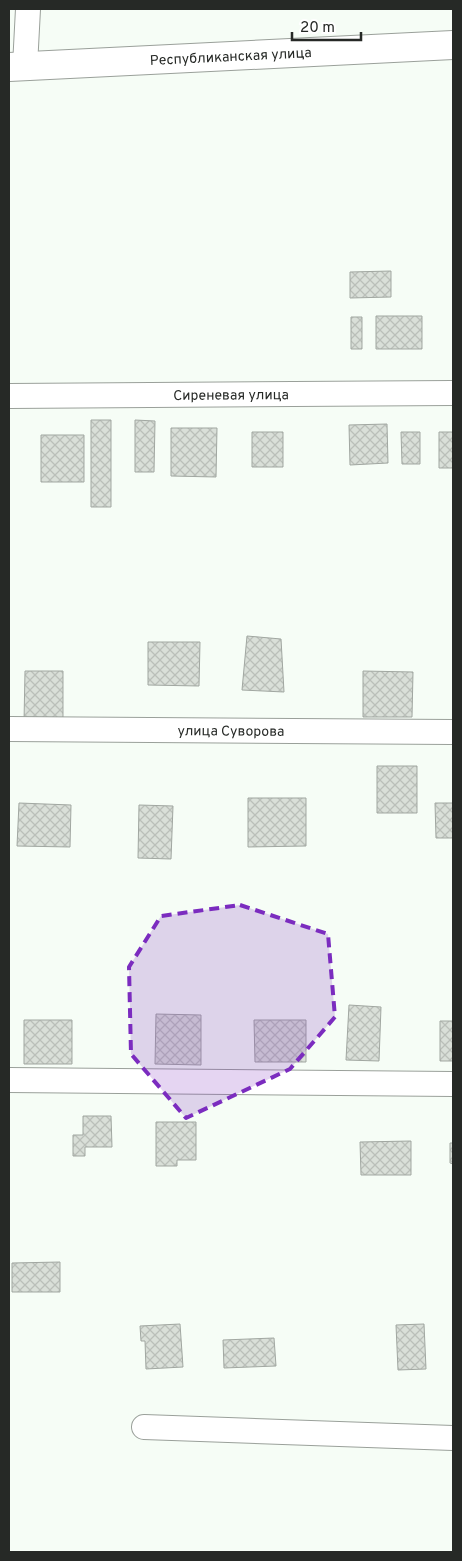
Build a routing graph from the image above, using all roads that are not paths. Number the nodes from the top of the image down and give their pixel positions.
1 (28, 9) edge
2 (453, 46) edge
3 (17, 66) edge
4 (453, 394) edge
5 (9, 396) edge
6 (9, 729) edge
7 (453, 732) edge
8 (9, 1080) edge
9 (453, 1084) edge
10 (144, 1426) dead end
11 (453, 1438) edge

1 - 3 street
2 - 3 street, Республиканская улица
4 - 5 street, Сиреневая улица
6 - 7 street, улица Суворова
8 - 9 street
10 - 11 street

